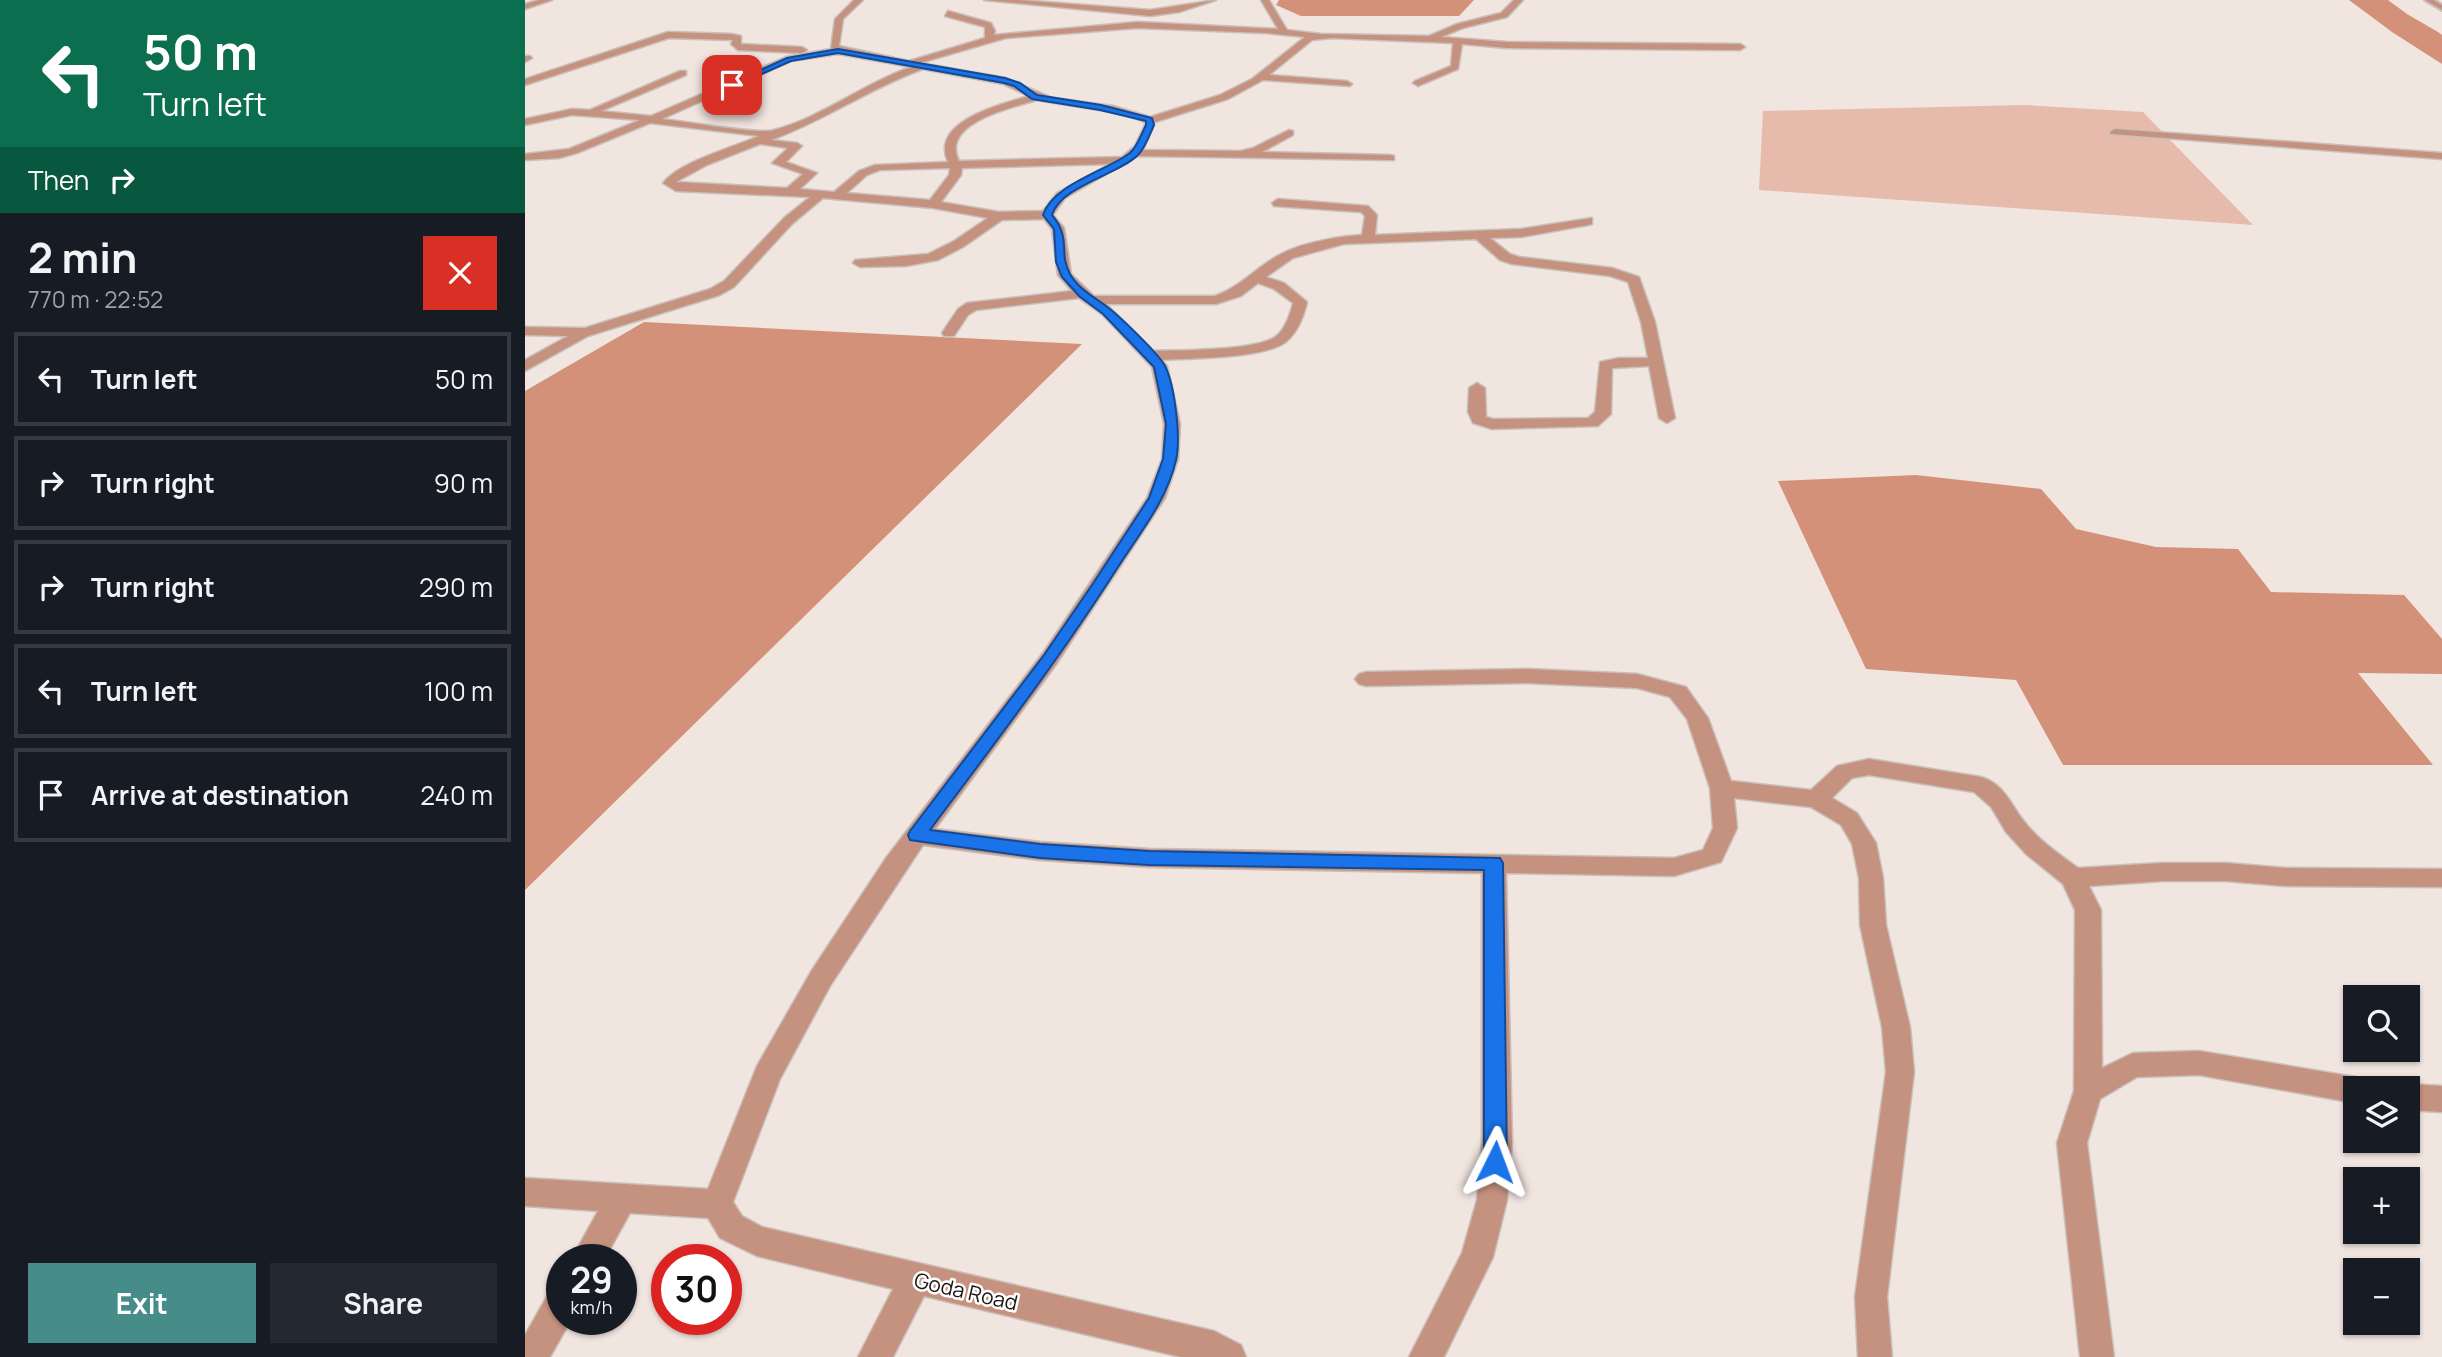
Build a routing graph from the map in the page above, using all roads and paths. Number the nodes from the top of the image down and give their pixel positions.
1 (548, 0) edge
2 (859, 0) edge
3 (988, 0) edge
4 (1212, 0) edge
5 (1265, 0) edge
6 (1519, 0) edge
7 (2429, 0) edge
8 (525, 7) edge
9 (2442, 8) edge
10 (948, 14) dead end
11 (1283, 31) junction
12 (1319, 36) junction
13 (989, 38) junction
14 (1430, 39) junction
15 (1458, 43) junction
16 (1740, 47) dead end
17 (836, 49) junction
18 (915, 65) junction
19 (683, 73) dead end
20 (1263, 77) junction
21 (525, 82) edge
22 (1418, 83) dead end
23 (1347, 84) dead end
24 (1035, 97) junction
25 (590, 112) junction
26 (647, 120) junction
27 (1150, 120) junction
28 (525, 122) edge
29 (2115, 132) dead end
30 (1289, 133) dead end
31 (774, 135) junction
32 (758, 141) junction
33 (1241, 154) junction
34 (525, 156) edge
35 (1131, 156) junction
36 (2442, 156) edge
37 (1390, 158) dead end
38 (955, 167) junction
39 (790, 192) junction
40 (820, 195) junction
41 (837, 196) junction
42 (1278, 203) dead end
43 (933, 204) junction
44 (1047, 215) junction
45 (999, 216) junction
46 (1588, 221) dead end
47 (1479, 235) junction
48 (1367, 238) junction
49 (860, 263) dead end
50 (1255, 278) junction
51 (1086, 297) junction
52 (525, 331) edge
53 (586, 332) junction
54 (949, 333) dead end
55 (1150, 356) junction
56 (1656, 362) junction
57 (525, 366) edge
58 (1477, 388) dead end
59 (1667, 418) dead end
60 (1366, 679) dead end
61 (1722, 788) junction
62 (1816, 799) junction
63 (917, 835) junction
64 (1494, 863) junction
65 (2073, 878) junction
66 (2442, 878) edge
67 (2343, 1088) edge
68 (2088, 1091) junction
69 (2420, 1098) edge
70 (2442, 1099) edge
71 (525, 1192) edge
72 (622, 1198) junction
73 (717, 1204) junction
74 (596, 1244) edge
75 (916, 1279) junction
76 (546, 1331) edge
77 (531, 1357) edge
78 (875, 1357) edge
79 (1229, 1357) edge
80 (1426, 1357) edge
81 (1875, 1357) edge
82 (2097, 1357) edge

1 - 8 street
2 - 17 street
3 - 4 street
5 - 11 street
6 - 14 street
7 - 9 lane
10 - 13 street
11 - 12 street
11 - 13 street
12 - 14 street
12 - 20 street
13 - 18 street
14 - 15 street
15 - 16 street
15 - 22 street
17 - 18 street
17 - 21 street
17 - 26 street
18 - 24 street
18 - 31 street
19 - 25 street
20 - 23 street
20 - 27 street
24 - 27 street
24 - 38 street
25 - 26 street
25 - 28 street
26 - 31 street
26 - 34 street
27 - 35 street
29 - 36 street
30 - 33 street
31 - 32 street
32 - 39 street
32 - 39 street
33 - 35 street
33 - 37 street
35 - 38 street
35 - 44 street
38 - 41 street
38 - 43 street
39 - 40 street
40 - 41 street
40 - 53 street
41 - 43 street
42 - 48 street
43 - 45 street
44 - 45 street
44 - 51 street
45 - 49 street
46 - 47 street
47 - 48 street
47 - 56 street
48 - 50 street
50 - 51 street
50 - 55 street
51 - 54 street
51 - 55 street
52 - 53 street
53 - 57 street
55 - 63 street
56 - 58 street
56 - 59 street
60 - 61 street
61 - 62 street
61 - 64 street
62 - 65 street
62 - 81 street
63 - 64 street
63 - 73 street
64 - 80 street
65 - 66 street
65 - 68 street
67 - 68 street
68 - 82 street
69 - 70 street
71 - 72 street
72 - 73 street
72 - 74 street
73 - 75 street, Goda Road
75 - 78 street
75 - 79 street, Goda Road
76 - 77 street

